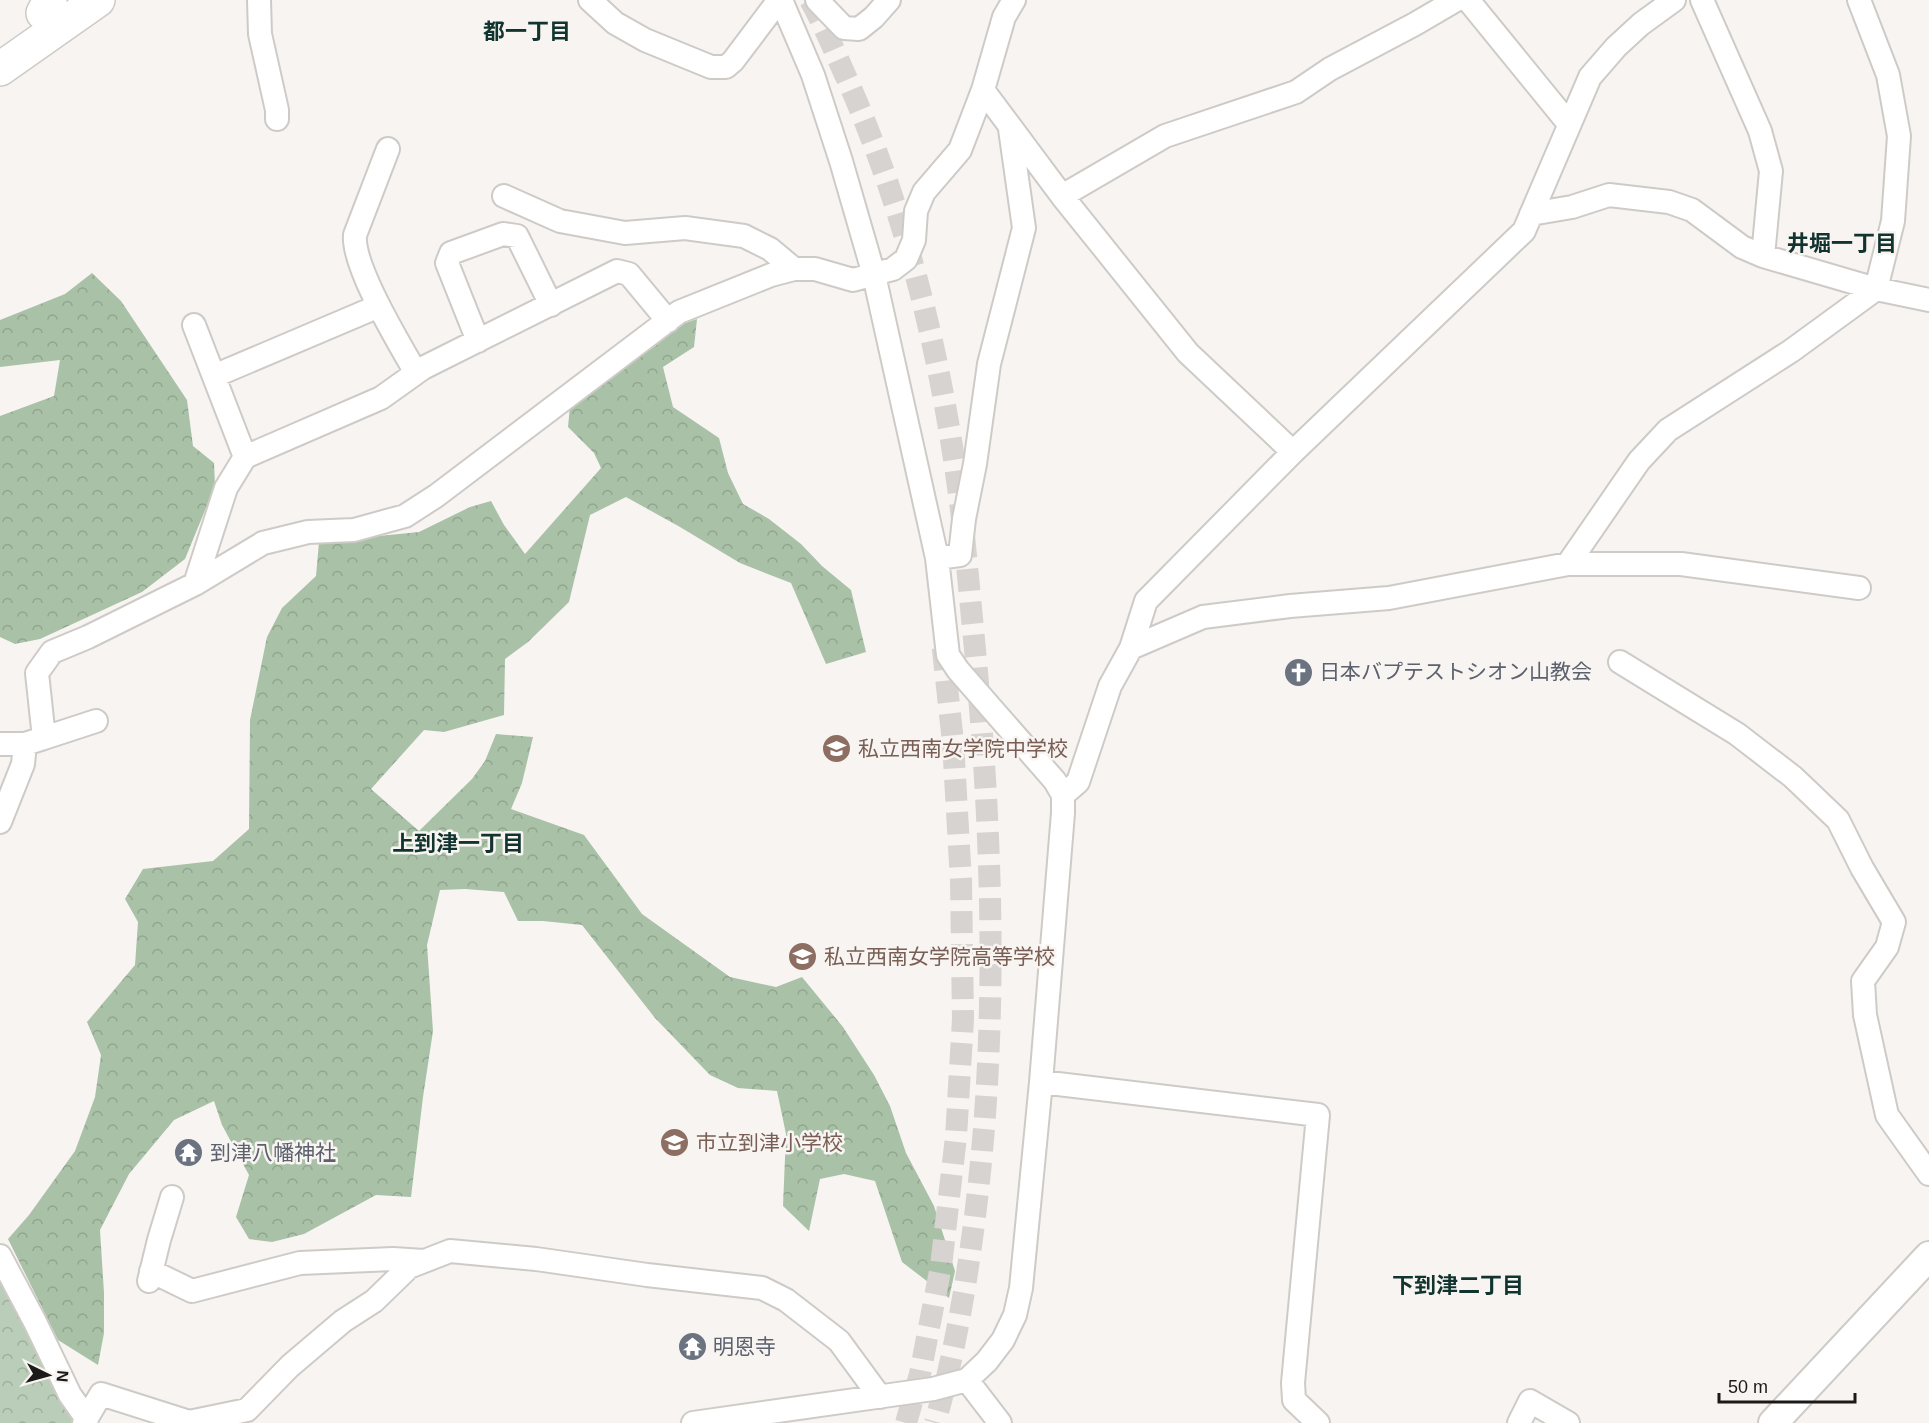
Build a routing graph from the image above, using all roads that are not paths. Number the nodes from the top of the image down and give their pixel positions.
1 (98, 0) edge
2 (259, 0) edge
3 (590, 0) edge
4 (780, 0) edge
5 (817, 0) edge
6 (890, 0) edge
7 (1014, 0) edge
8 (1456, 0) edge
9 (1468, 0) edge
10 (1674, 0) edge
11 (1702, 0) edge
12 (1859, 0) edge
13 (51, 4) edge
14 (0, 45) edge
15 (0, 69) edge
16 (983, 90) junction
17 (278, 119) dead end
18 (1009, 124) junction
19 (1569, 124) junction
20 (388, 149) dead end
21 (504, 196) dead end
22 (1062, 196) junction
23 (1531, 214) junction
24 (1763, 256) junction
25 (794, 269) junction
26 (874, 275) junction
27 (1876, 289) junction
28 (1929, 300) edge
29 (551, 305) junction
30 (379, 306) junction
31 (668, 321) junction
32 (194, 325) dead end
33 (478, 341) junction
34 (416, 373) junction
35 (214, 376) junction
36 (1293, 452) junction
37 (245, 457) junction
38 (937, 558) junction
39 (1568, 564) junction
40 (195, 584) junction
41 (1859, 588) dead end
42 (1131, 648) junction
43 (1620, 662) dead end
44 (96, 721) dead end
45 (35, 741) junction
46 (0, 744) edge
47 (1063, 795) junction
48 (0, 822) edge
49 (1041, 1082) junction
50 (1929, 1174) edge
51 (172, 1197) dead end
52 (0, 1256) edge
53 (1929, 1256) edge
54 (425, 1261) junction
55 (967, 1380) junction
56 (880, 1397) junction
57 (86, 1421) edge
58 (189, 1422) edge
59 (1776, 1422) edge
60 (693, 1423) edge
61 (1000, 1423) edge
62 (1318, 1423) edge
63 (1519, 1423) edge
64 (1568, 1423) edge

1 - 15 highway
2 - 17 street
3 - 4 street
4 - 26 street
5 - 6 street
7 - 16 street
8 - 22 street
9 - 19 street
10 - 19 street
11 - 24 street
12 - 27 street
13 - 14 highway
16 - 18 street
16 - 26 street
18 - 22 street
18 - 38 street
19 - 23 street
20 - 30 street
21 - 25 street
22 - 36 street
23 - 24 street
23 - 36 street
24 - 27 street
25 - 26 street
25 - 31 street
26 - 38 street
27 - 28 street
27 - 39 street
29 - 31 street
29 - 33 street
29 - 33 street
30 - 34 street
30 - 35 street
31 - 40 street
32 - 35 street
33 - 34 street
34 - 37 street
35 - 37 street
36 - 42 street
37 - 40 street
38 - 47 street
39 - 41 street
39 - 42 street
40 - 45 street
42 - 47 street
43 - 50 street
44 - 45 street
45 - 46 street
45 - 48 street
47 - 49 street
49 - 55 street
49 - 62 street
51 - 54 street
52 - 57 street
53 - 59 main road
54 - 56 street
54 - 58 street
55 - 56 street
55 - 61 street
56 - 60 street
57 - 58 street
63 - 64 street

